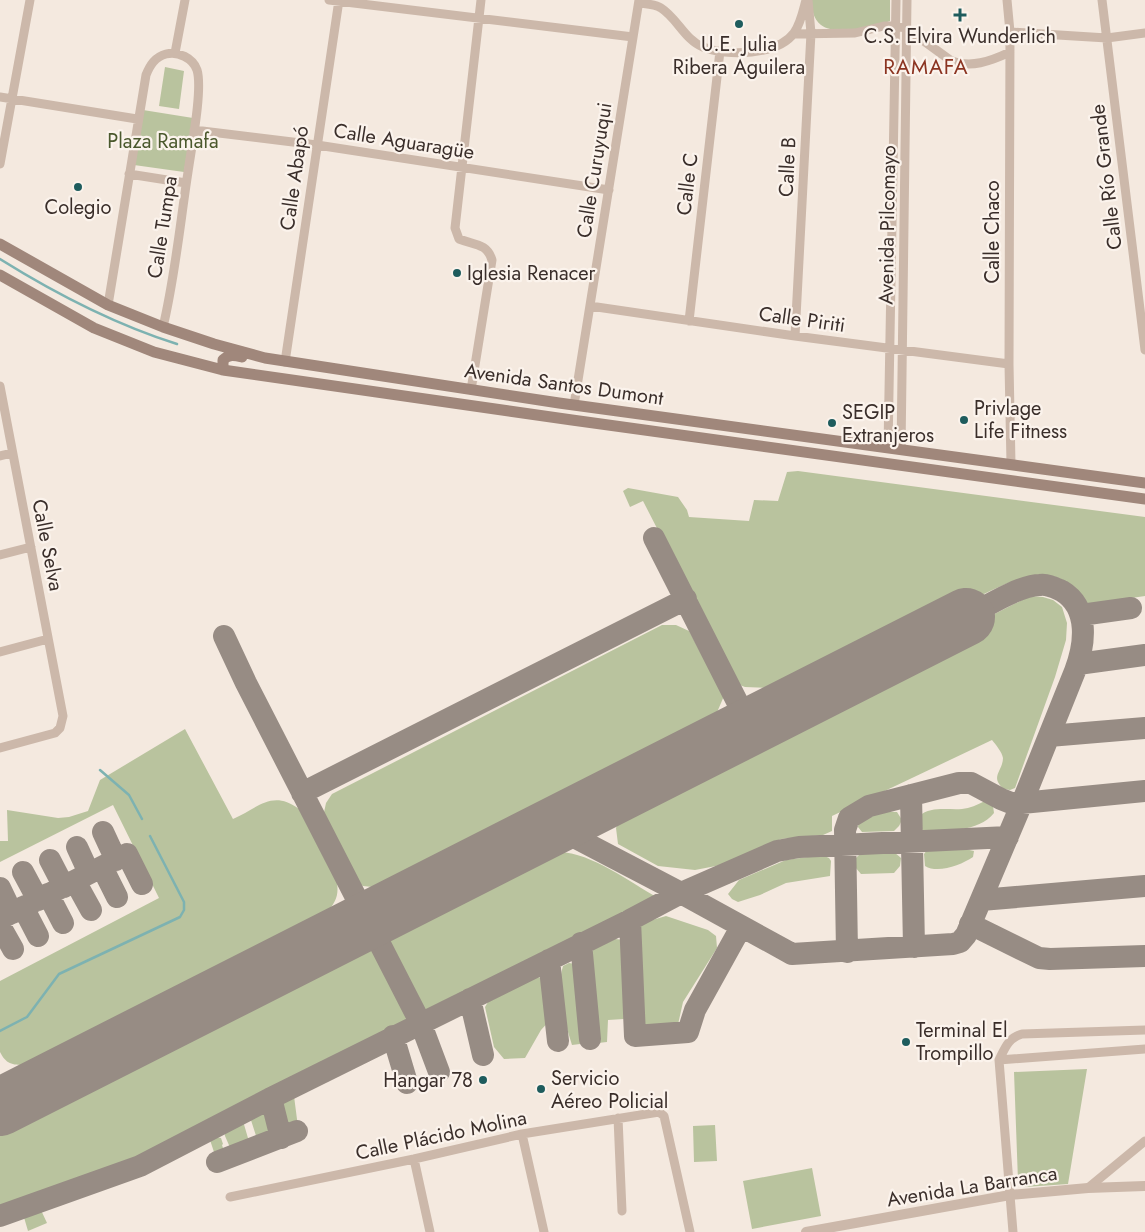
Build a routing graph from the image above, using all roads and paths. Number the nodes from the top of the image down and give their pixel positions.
1 (30, 0) edge
2 (185, 0) edge
3 (335, 0) edge
4 (481, 0) edge
5 (807, 0) edge
6 (896, 0) edge
7 (907, 0) edge
8 (1007, 0) edge
9 (1102, 0) edge
10 (639, 2) edge
11 (479, 18) junction
12 (895, 26) junction
13 (906, 28) junction
14 (1010, 32) junction
15 (811, 33) junction
16 (1145, 33) edge
17 (794, 34) junction
18 (633, 37) junction
19 (1107, 38) junction
20 (720, 51) junction
21 (1010, 52) junction
22 (175, 53) junction
23 (0, 97) edge
24 (12, 98) junction
25 (137, 119) junction
26 (194, 130) junction
27 (317, 145) junction
28 (0, 164) edge
29 (461, 168) junction
30 (128, 174) junction
31 (186, 183) junction
32 (609, 190) junction
33 (0, 244) edge
34 (0, 275) edge
35 (108, 305) junction
36 (590, 306) junction
37 (689, 321) junction
38 (163, 327) junction
39 (795, 336) junction
40 (214, 344) junction
41 (890, 349) junction
42 (1145, 350) edge
43 (903, 351) junction
44 (258, 357) junction
45 (175, 358) junction
46 (285, 362) junction
47 (1009, 364) junction
48 (223, 370) junction
49 (0, 386) edge
50 (471, 390) junction
51 (574, 405) junction
52 (888, 448) junction
53 (901, 450) junction
54 (12, 452) junction
55 (0, 456) edge
56 (1011, 464) junction
57 (1145, 483) edge
58 (1145, 499) edge
59 (31, 547) junction
60 (0, 556) edge
61 (48, 639) junction
62 (0, 652) edge
63 (0, 748) edge
64 (1145, 1030) edge
65 (1145, 1049) edge
66 (999, 1060) junction
67 (618, 1118) junction
68 (522, 1134) junction
69 (1145, 1141) edge
70 (414, 1159) junction
71 (1145, 1186) edge
72 (1088, 1188) junction
73 (1010, 1195) junction
74 (230, 1197) dead end
75 (622, 1211) dead end
76 (838, 1229) edge
77 (430, 1232) edge
78 (544, 1232) edge
79 (690, 1232) edge
80 (806, 1232) edge
81 (1013, 1232) edge

1 - 24 street
2 - 22 street
3 - 11 street
3 - 27 street, Calle Abapó
4 - 11 street
5 - 15 street, Calle B
5 - 17 street
6 - 12 street, Avenida Pilcomayo
7 - 13 street, Avenida Pilcomayo
8 - 14 street, Calle Chaco
9 - 19 street, Calle Río Grande
10 - 18 street, Calle Curuyuqui
10 - 20 street
11 - 18 street
11 - 29 street
12 - 13 street
12 - 15 street
12 - 41 street, Avenida Pilcomayo
13 - 21 street
13 - 43 street, Avenida Pilcomayo
14 - 19 street
14 - 21 street, Calle Chaco
15 - 17 street
15 - 39 street, Calle B
16 - 19 street
17 - 20 street
18 - 32 street, Calle Curuyuqui
19 - 42 street, Calle Río Grande
20 - 37 street, Calle C
21 - 47 street, Calle Chaco
22 - 25 street, Calle Tumpa
22 - 26 street, Calle Tumpa
23 - 24 street
24 - 25 street
24 - 28 street
25 - 30 street, Calle Tumpa
26 - 27 street, Calle Aguaragüe
26 - 31 street, Calle Tumpa
27 - 29 street, Calle Aguaragüe
27 - 46 street, Calle Abapó
29 - 32 street, Calle Aguaragüe
29 - 50 street
30 - 31 street
30 - 35 street, Calle Tumpa
31 - 38 street, Calle Tumpa
32 - 36 street, Calle Curuyuqui
33 - 35 main road, Avenida Santos Dumont
34 - 45 main road, Avenida Santos Dumont
35 - 38 main road, Avenida Santos Dumont
36 - 37 street, Calle Piriti
36 - 51 street, Calle Curuyuqui
37 - 39 street, Calle Piriti
38 - 40 main road, Avenida Santos Dumont
39 - 41 street, Calle Piriti
40 - 44 main road, Avenida Santos Dumont
40 - 45 main road
41 - 43 street, Calle Piriti
41 - 52 street, Avenida Pilcomayo
43 - 47 street, Calle Piriti
43 - 53 street, Avenida Pilcomayo
44 - 46 main road, Avenida Santos Dumont
44 - 48 main road
45 - 48 main road, Avenida Santos Dumont
46 - 50 main road, Avenida Santos Dumont
47 - 56 street, Calle Chaco
48 - 58 main road, Avenida Santos Dumont
49 - 54 street, Calle Selva
50 - 51 main road, Avenida Santos Dumont
51 - 52 main road, Avenida Santos Dumont
52 - 53 main road, Avenida Santos Dumont
53 - 56 main road, Avenida Santos Dumont
54 - 55 street
54 - 59 street, Calle Selva
56 - 57 main road, Avenida Santos Dumont
59 - 60 street
59 - 61 street, Calle Selva
61 - 62 street
61 - 63 street, Calle Selva
64 - 66 street
65 - 66 street
66 - 73 street
67 - 68 street, Calle Plácido Molina
67 - 75 street
67 - 79 street, Calle Plácido Molina
68 - 70 street, Calle Plácido Molina
68 - 78 street
69 - 72 street
70 - 74 street, Calle Plácido Molina
70 - 77 street
71 - 72 street, Avenida La Barranca
72 - 73 street, Avenida La Barranca
73 - 76 street, Avenida La Barranca
73 - 81 street
76 - 80 street, Avenida La Barranca

